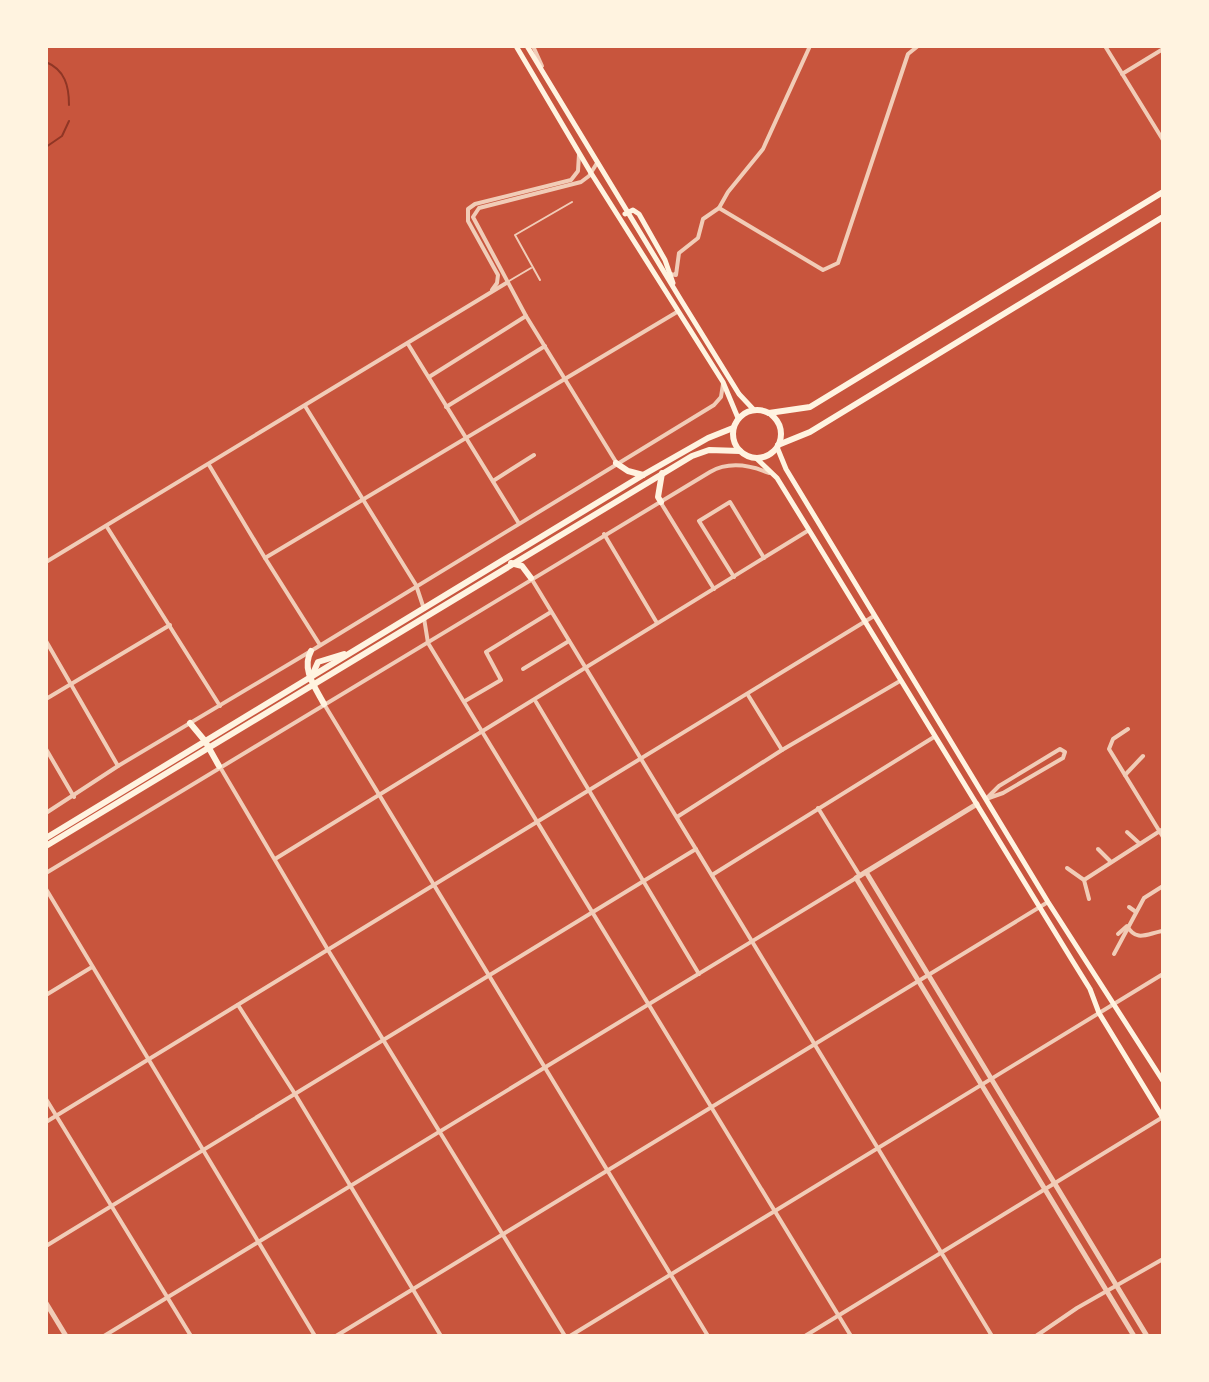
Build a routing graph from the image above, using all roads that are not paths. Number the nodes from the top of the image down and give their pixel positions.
1 (516, 46) edge
2 (530, 46) edge
3 (810, 46) edge
4 (918, 46) edge
5 (1105, 46) edge
6 (1163, 49) edge
7 (1122, 74) junction
8 (1163, 122) edge
9 (1155, 127) junction
10 (1163, 140) edge
11 (579, 152) junction
12 (597, 163) junction
13 (591, 173) junction
14 (1163, 192) edge
15 (572, 202) dead end
16 (719, 208) junction
17 (627, 212) junction
18 (620, 217) junction
19 (1163, 217) edge
20 (532, 268) junction
21 (670, 274) junction
22 (540, 280) dead end
23 (508, 282) junction
24 (675, 292) junction
25 (487, 295) junction
26 (677, 312) junction
27 (526, 316) junction
28 (408, 344) junction
29 (545, 346) junction
30 (429, 377) junction
31 (565, 380) junction
32 (723, 382) junction
33 (305, 406) junction
34 (446, 407) junction
35 (754, 410) junction
36 (769, 413) junction
37 (738, 418) junction
38 (733, 428) junction
39 (466, 439) junction
40 (778, 446) junction
41 (740, 451) junction
42 (534, 455) dead end
43 (756, 458) junction
44 (616, 463) junction
45 (209, 465) junction
46 (662, 473) junction
47 (643, 475) junction
48 (777, 478) junction
49 (493, 481) junction
50 (363, 501) junction
51 (661, 502) junction
52 (519, 523) junction
53 (107, 527) junction
54 (809, 530) junction
55 (604, 534) junction
56 (265, 558) junction
57 (764, 558) junction
58 (46, 562) edge
59 (511, 563) junction
60 (734, 577) junction
61 (531, 578) junction
62 (416, 585) junction
63 (714, 589) junction
64 (424, 608) junction
65 (551, 612) junction
66 (424, 616) junction
67 (874, 616) junction
68 (864, 622) junction
69 (657, 623) junction
70 (170, 625) junction
71 (46, 641) edge
72 (569, 641) junction
73 (428, 643) junction
74 (320, 645) junction
75 (311, 651) junction
76 (523, 669) dead end
77 (586, 669) junction
78 (312, 680) junction
79 (901, 681) junction
80 (71, 684) junction
81 (748, 695) junction
82 (46, 699) edge
83 (465, 701) junction
84 (535, 701) junction
85 (324, 704) junction
86 (220, 706) junction
87 (190, 723) junction
88 (1128, 729) dead end
89 (483, 731) junction
90 (935, 737) junction
91 (207, 744) junction
92 (46, 749) edge
93 (782, 750) junction
94 (1143, 756) dead end
95 (642, 760) junction
96 (118, 766) junction
97 (219, 766) junction
98 (1125, 775) junction
99 (588, 792) junction
100 (378, 796) junction
101 (74, 797) junction
102 (986, 799) junction
103 (977, 804) junction
104 (818, 808) junction
105 (46, 813) edge
106 (677, 817) junction
107 (537, 822) junction
108 (1127, 832) dead end
109 (1162, 833) edge
110 (46, 838) edge
111 (1139, 843) junction
112 (46, 846) edge
113 (696, 849) junction
114 (1098, 849) dead end
115 (275, 859) junction
116 (1111, 862) junction
117 (1067, 868) dead end
118 (46, 873) edge
119 (712, 875) junction
120 (861, 876) junction
121 (1084, 880) junction
122 (644, 882) junction
123 (433, 886) junction
124 (1163, 886) edge
125 (46, 889) edge
126 (1089, 899) dead end
127 (1048, 902) junction
128 (1039, 907) junction
129 (1129, 907) dead end
130 (1136, 912) junction
131 (592, 913) junction
132 (1127, 926) junction
133 (1163, 931) edge
134 (1118, 934) dead end
135 (752, 941) junction
136 (328, 950) junction
137 (1114, 954) dead end
138 (92, 967) junction
139 (699, 974) junction
140 (1163, 974) edge
141 (928, 975) junction
142 (490, 977) junction
143 (918, 980) junction
144 (46, 995) edge
145 (1115, 1003) junction
146 (238, 1005) junction
147 (648, 1005) junction
148 (1099, 1013) junction
149 (384, 1040) junction
150 (815, 1044) junction
151 (149, 1059) junction
152 (544, 1068) junction
153 (991, 1079) junction
154 (1163, 1081) edge
155 (983, 1085) junction
156 (295, 1094) junction
157 (46, 1099) edge
158 (711, 1108) junction
159 (56, 1116) junction
160 (1163, 1117) edge
161 (46, 1122) edge
162 (439, 1132) junction
163 (205, 1149) junction
164 (877, 1149) junction
165 (608, 1171) junction
166 (1056, 1185) junction
167 (350, 1187) junction
168 (1046, 1190) junction
169 (112, 1206) junction
170 (773, 1210) junction
171 (502, 1235) junction
172 (259, 1242) junction
173 (46, 1246) edge
174 (941, 1251) junction
175 (1163, 1259) edge
176 (670, 1274) junction
177 (1117, 1287) junction
178 (413, 1289) junction
179 (1107, 1293) junction
180 (167, 1298) junction
181 (46, 1303) edge
182 (838, 1315) junction
183 (66, 1336) edge
184 (104, 1336) edge
185 (191, 1336) edge
186 (315, 1336) edge
187 (336, 1336) edge
188 (441, 1336) edge
189 (568, 1336) edge
190 (708, 1336) edge
191 (805, 1336) edge
192 (851, 1336) edge
193 (992, 1336) edge
194 (1036, 1336) edge
195 (1134, 1336) edge
196 (1147, 1336) edge

1 - 11 main road
2 - 12 main road
3 - 16 street
4 - 16 street
5 - 7 street
6 - 7 street
7 - 9 street
8 - 9 street
9 - 10 street
11 - 13 main road
11 - 25 street
12 - 13 street
12 - 17 main road
13 - 18 main road
13 - 23 street
14 - 36 main road
15 - 20 lane
16 - 21 street
17 - 18 main road
17 - 21 main road
17 - 24 main road
18 - 26 main road
19 - 40 main road
20 - 22 lane
20 - 23 lane
21 - 24 main road
23 - 25 street
23 - 27 street
24 - 35 main road
25 - 28 street
26 - 31 street
26 - 32 main road
27 - 29 street
27 - 30 street
28 - 30 street
28 - 33 street
29 - 31 street
29 - 34 street
30 - 34 street
31 - 39 street
31 - 44 street
32 - 37 main road
32 - 44 street
33 - 45 street
33 - 50 street
34 - 39 street
35 - 36 main road
35 - 37 main road
36 - 40 main road
37 - 38 main road
38 - 41 main road
38 - 47 main road
39 - 49 street
39 - 50 street
40 - 43 main road
40 - 67 main road
41 - 43 main road
41 - 46 main road
42 - 49 street
43 - 48 main road
44 - 47 main road
44 - 52 street
45 - 53 street
45 - 56 street
46 - 51 main road
46 - 59 main road
47 - 64 main road
48 - 51 street
48 - 54 main road
49 - 52 street
50 - 56 street
50 - 62 street
51 - 55 street
51 - 63 street
52 - 62 street
53 - 58 street
53 - 70 street
54 - 57 street
54 - 68 main road
55 - 61 street
55 - 69 street
56 - 74 street
57 - 60 street
57 - 60 street
59 - 61 main road
59 - 66 main road
60 - 63 street
61 - 65 street
61 - 73 street
62 - 64 street
62 - 74 street
63 - 69 street
64 - 66 street
64 - 78 main road
65 - 72 street
65 - 83 street
66 - 73 street
66 - 78 main road
67 - 68 street
67 - 102 main road
68 - 79 main road
68 - 81 street
69 - 77 street
70 - 80 street
70 - 86 street
71 - 80 street
72 - 76 street
72 - 77 street
73 - 83 street
73 - 85 street
74 - 75 street
75 - 78 main road
75 - 86 street
77 - 84 street
77 - 95 street
78 - 85 main road
78 - 91 main road
79 - 90 main road
79 - 93 street
80 - 82 street
80 - 96 street
81 - 93 street
81 - 95 street
83 - 89 street
84 - 89 street
84 - 99 street
85 - 97 street
85 - 100 street
86 - 87 street
87 - 91 main road
87 - 96 street
88 - 98 street
89 - 100 street
89 - 107 street
90 - 103 main road
90 - 104 street
91 - 97 main road
91 - 110 main road
91 - 112 main road
92 - 101 street
93 - 106 street
94 - 98 street
95 - 99 street
95 - 106 street
96 - 101 street
97 - 115 street
97 - 118 street
98 - 109 street
99 - 107 street
99 - 122 street
100 - 115 street
100 - 123 street
101 - 105 street
102 - 102 street
102 - 103 street
102 - 127 main road
103 - 120 street
103 - 128 main road
104 - 119 street
104 - 120 street
106 - 113 street
107 - 123 street
107 - 131 street
108 - 111 street
109 - 111 street
111 - 116 street
113 - 119 street
113 - 122 street
114 - 116 street
115 - 136 street
116 - 121 street
117 - 121 street
119 - 135 street
120 - 135 street
120 - 141 street
120 - 143 street
121 - 126 street
122 - 131 street
122 - 139 street
123 - 136 street
123 - 142 street
124 - 130 street
125 - 138 street
127 - 128 street
127 - 145 main road
128 - 141 street
128 - 148 main road
129 - 130 street
130 - 132 street
131 - 142 street
131 - 147 street
132 - 133 street
132 - 134 street
132 - 137 street
135 - 139 street
135 - 150 street
136 - 146 street
136 - 149 street
138 - 144 street
138 - 151 street
139 - 147 street
140 - 145 street
141 - 143 street
141 - 153 street
142 - 149 street
142 - 152 street
143 - 150 street
143 - 155 street
145 - 148 street
145 - 154 main road
146 - 151 street
146 - 156 street
147 - 152 street
147 - 158 street
148 - 153 street
148 - 160 main road
149 - 156 street
149 - 162 street
150 - 158 street
150 - 164 street
151 - 159 street
151 - 163 street
152 - 162 street
152 - 165 street
153 - 155 street
153 - 166 street
155 - 164 street
155 - 168 street
156 - 163 street
156 - 167 street
157 - 159 street
158 - 165 street
158 - 170 street
159 - 161 street
159 - 169 street
160 - 166 street
162 - 167 street
162 - 171 street
163 - 169 street
163 - 172 street
164 - 170 street
164 - 174 street
165 - 171 street
165 - 176 street
166 - 168 street
166 - 177 street
167 - 172 street
167 - 178 street
168 - 174 street
168 - 179 street
169 - 173 street
169 - 180 street
170 - 176 street
170 - 182 street
171 - 178 street
171 - 189 street
172 - 180 street
172 - 186 street
174 - 182 street
174 - 193 street
175 - 177 street
176 - 189 street
176 - 190 street
177 - 179 street
177 - 196 street
178 - 187 street
178 - 188 street
179 - 194 street
179 - 195 street
180 - 184 street
180 - 185 street
181 - 183 street
182 - 191 street
182 - 192 street

